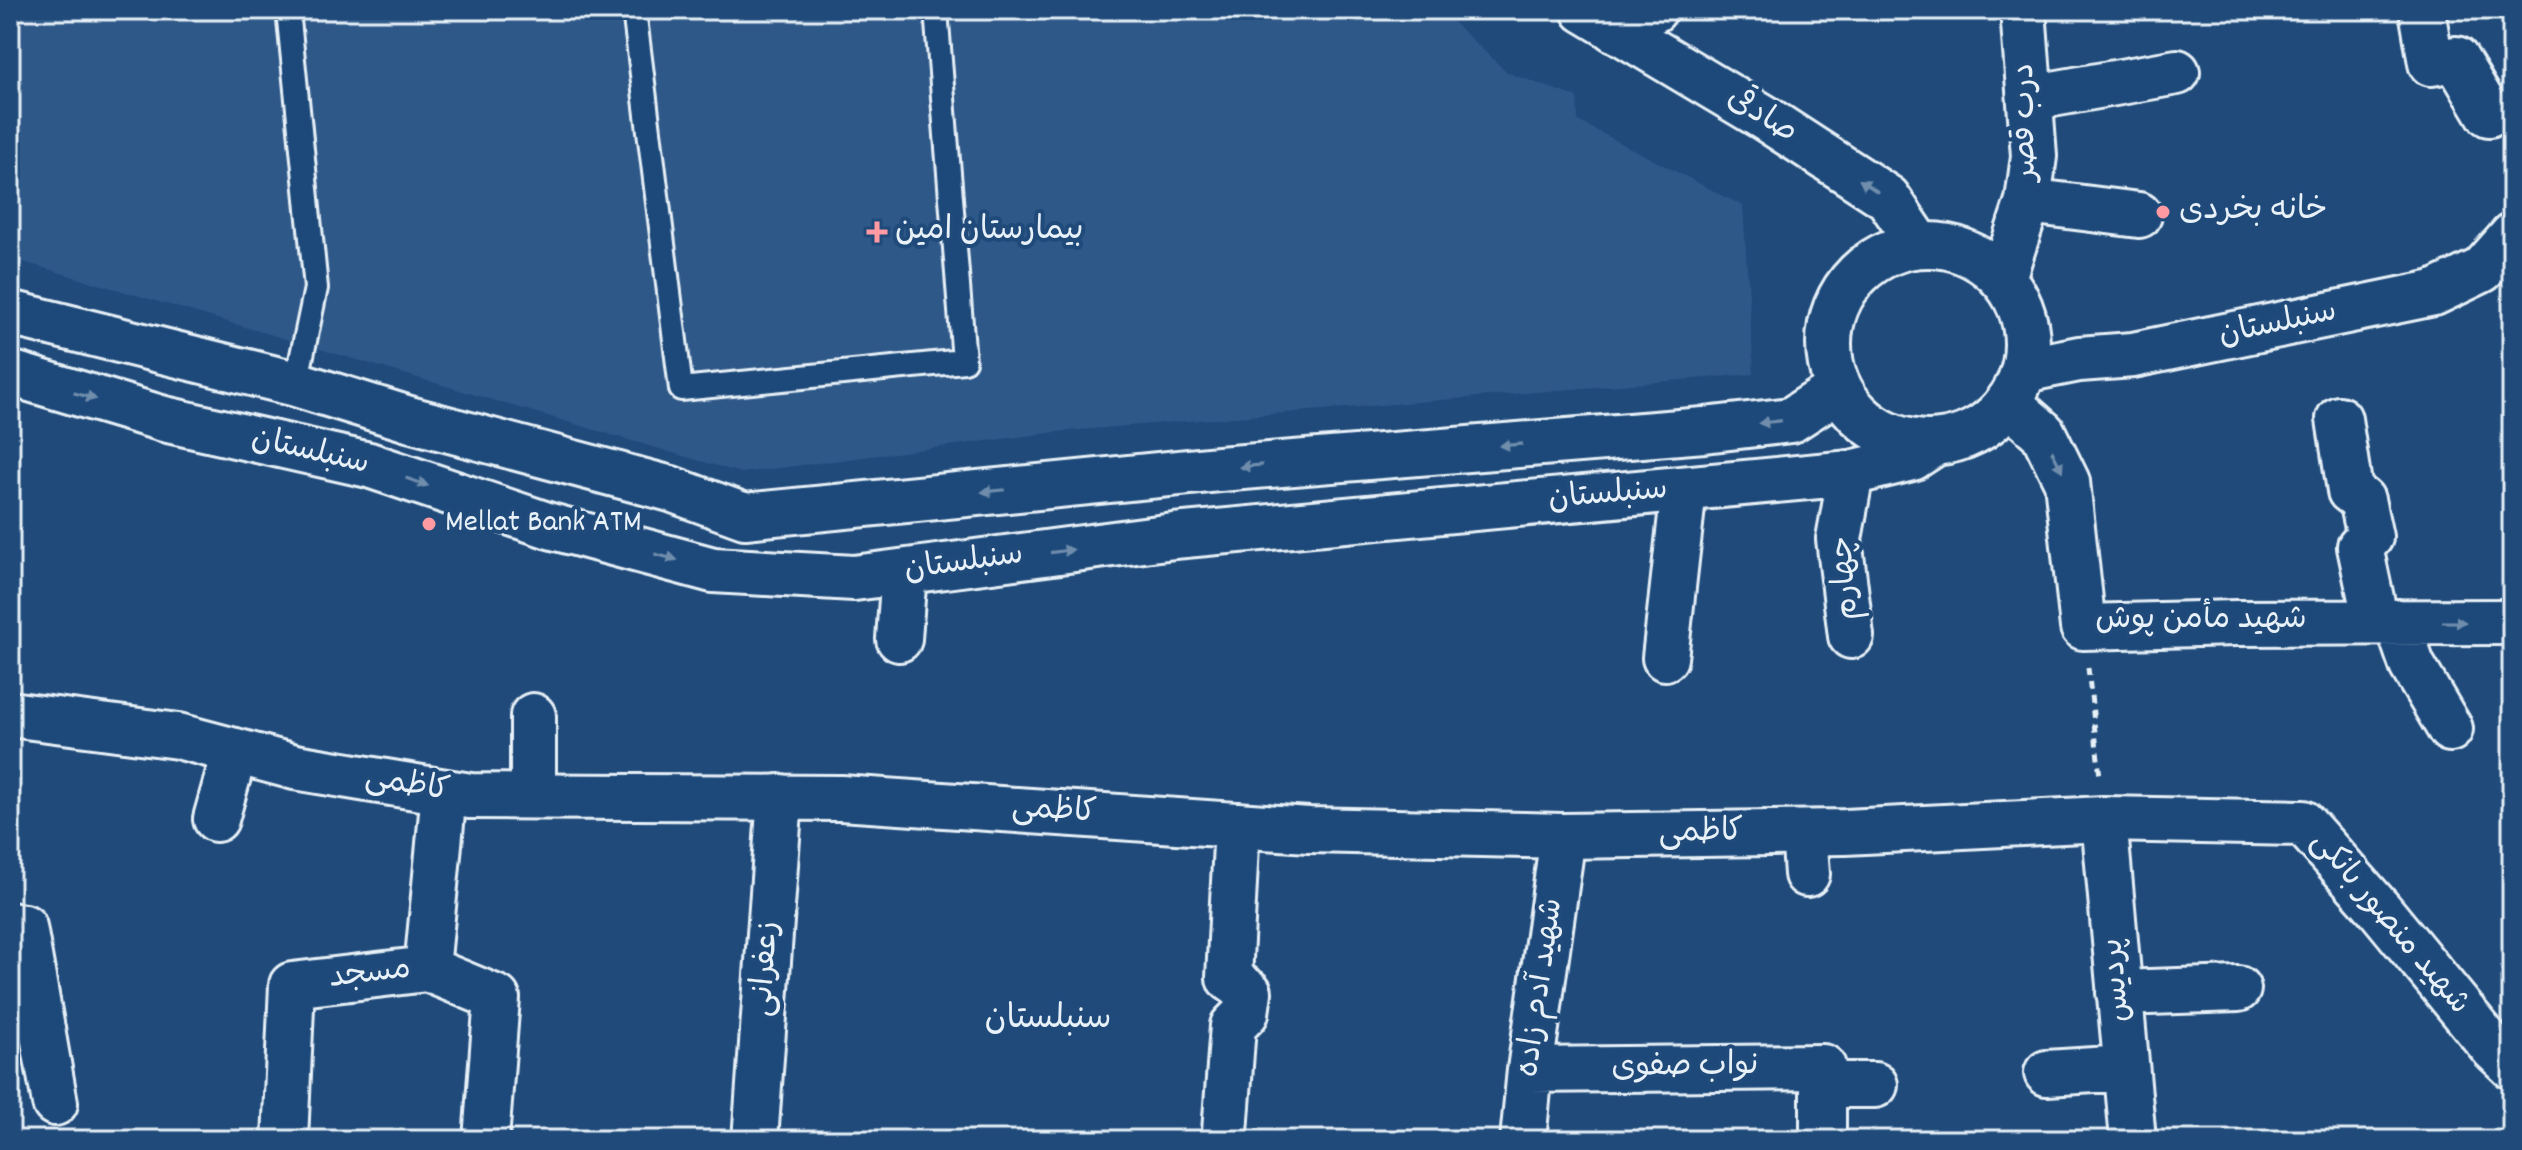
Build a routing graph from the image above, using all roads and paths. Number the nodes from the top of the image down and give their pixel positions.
1 (288, 10) edge
2 (634, 10) edge
3 (936, 10) edge
4 (1654, 10) edge
5 (2023, 10) edge
6 (2422, 10) edge
7 (1599, 20) edge
8 (2177, 72) dead end
9 (2030, 98) junction
10 (2489, 114) dead end
11 (2028, 201) junction
12 (2139, 215) dead end
13 (2512, 236) edge
14 (1919, 244) junction
15 (2003, 278) junction
16 (10, 313) edge
17 (10, 373) edge
18 (296, 384) junction
19 (2016, 386) junction
20 (1839, 389) junction
21 (2339, 419) dead end
22 (1935, 443) junction
23 (284, 446) junction
24 (1851, 473) junction
25 (1684, 489) junction
26 (904, 572) junction
27 (2386, 622) junction
28 (2512, 622) edge
29 (2083, 627) junction
30 (1851, 636) dead end
31 (899, 639) dead end
32 (1665, 658) dead end
33 (10, 714) edge
34 (533, 716) dead end
35 (2450, 729) dead end
36 (235, 751) junction
37 (444, 792) junction
38 (533, 796) junction
39 (780, 797) junction
40 (216, 819) dead end
41 (2104, 819) junction
42 (1237, 825) junction
43 (1563, 836) junction
44 (10, 925) edge
45 (427, 969) junction
46 (2238, 989) dead end
47 (2119, 993) junction
48 (2512, 1066) edge
49 (2126, 1068) junction
50 (1530, 1070) junction
51 (2047, 1073) dead end
52 (1823, 1085) junction
53 (1875, 1085) dead end
54 (55, 1103) dead end
55 (1225, 1132) dead end
56 (285, 1140) edge
57 (486, 1140) edge
58 (755, 1140) edge
59 (1523, 1140) edge
60 (1823, 1140) edge
61 (2133, 1140) edge

1 - 18 lane
2 - 3 lane
4 - 7 street
5 - 9 street, درب قصر
6 - 10 street
14 -> 7 street, صادقی
8 - 9 street
9 - 11 street, درب قصر
11 - 12 street
11 - 15 street, درب قصر
13 - 19 street, سنبلستان
14 - 15 street
14 - 20 street
15 - 19 street
16 - 18 street, سنبلستان
17 -> 23 street, سنبلستان
20 -> 18 street, سنبلستان
18 - 23 street
19 - 22 street
19 -> 29 street, شهید مأمن پوش
20 - 22 street
21 - 27 street
22 - 24 street, سنبلستان
23 -> 26 street, سنبلستان
24 - 25 street, سنبلستان
24 - 30 street, چهارم
26 -> 25 street, سنبلستان
25 - 32 street
26 - 31 street
27 -> 28 street, شهید مأمن پوش
27 - 29 street, شهید مأمن پوش
27 - 35 street
29 - 41 path
33 - 36 street, کاظمی
34 - 38 street
36 - 37 street, کاظمی
36 - 40 street
37 - 38 street, کاظمی
37 - 45 street, مسجد
38 - 39 street, کاظمی
39 - 42 street, کاظمی
39 - 58 street, زعفرانی
41 - 43 street, کاظمی
41 - 47 street, پردیس
41 - 48 street, شهید منصور بانکی
42 - 43 street, کاظمی
42 - 55 street
43 - 50 street, شهید آدم زاده
44 - 54 street
45 - 56 street, مسجد
45 - 57 street
46 - 47 street
47 - 49 street, پردیس
49 - 51 street
49 - 61 street, پردیس
50 - 52 street, نواب صفوی
50 - 59 street, شهید آدم زاده
52 - 53 street
52 - 60 street

